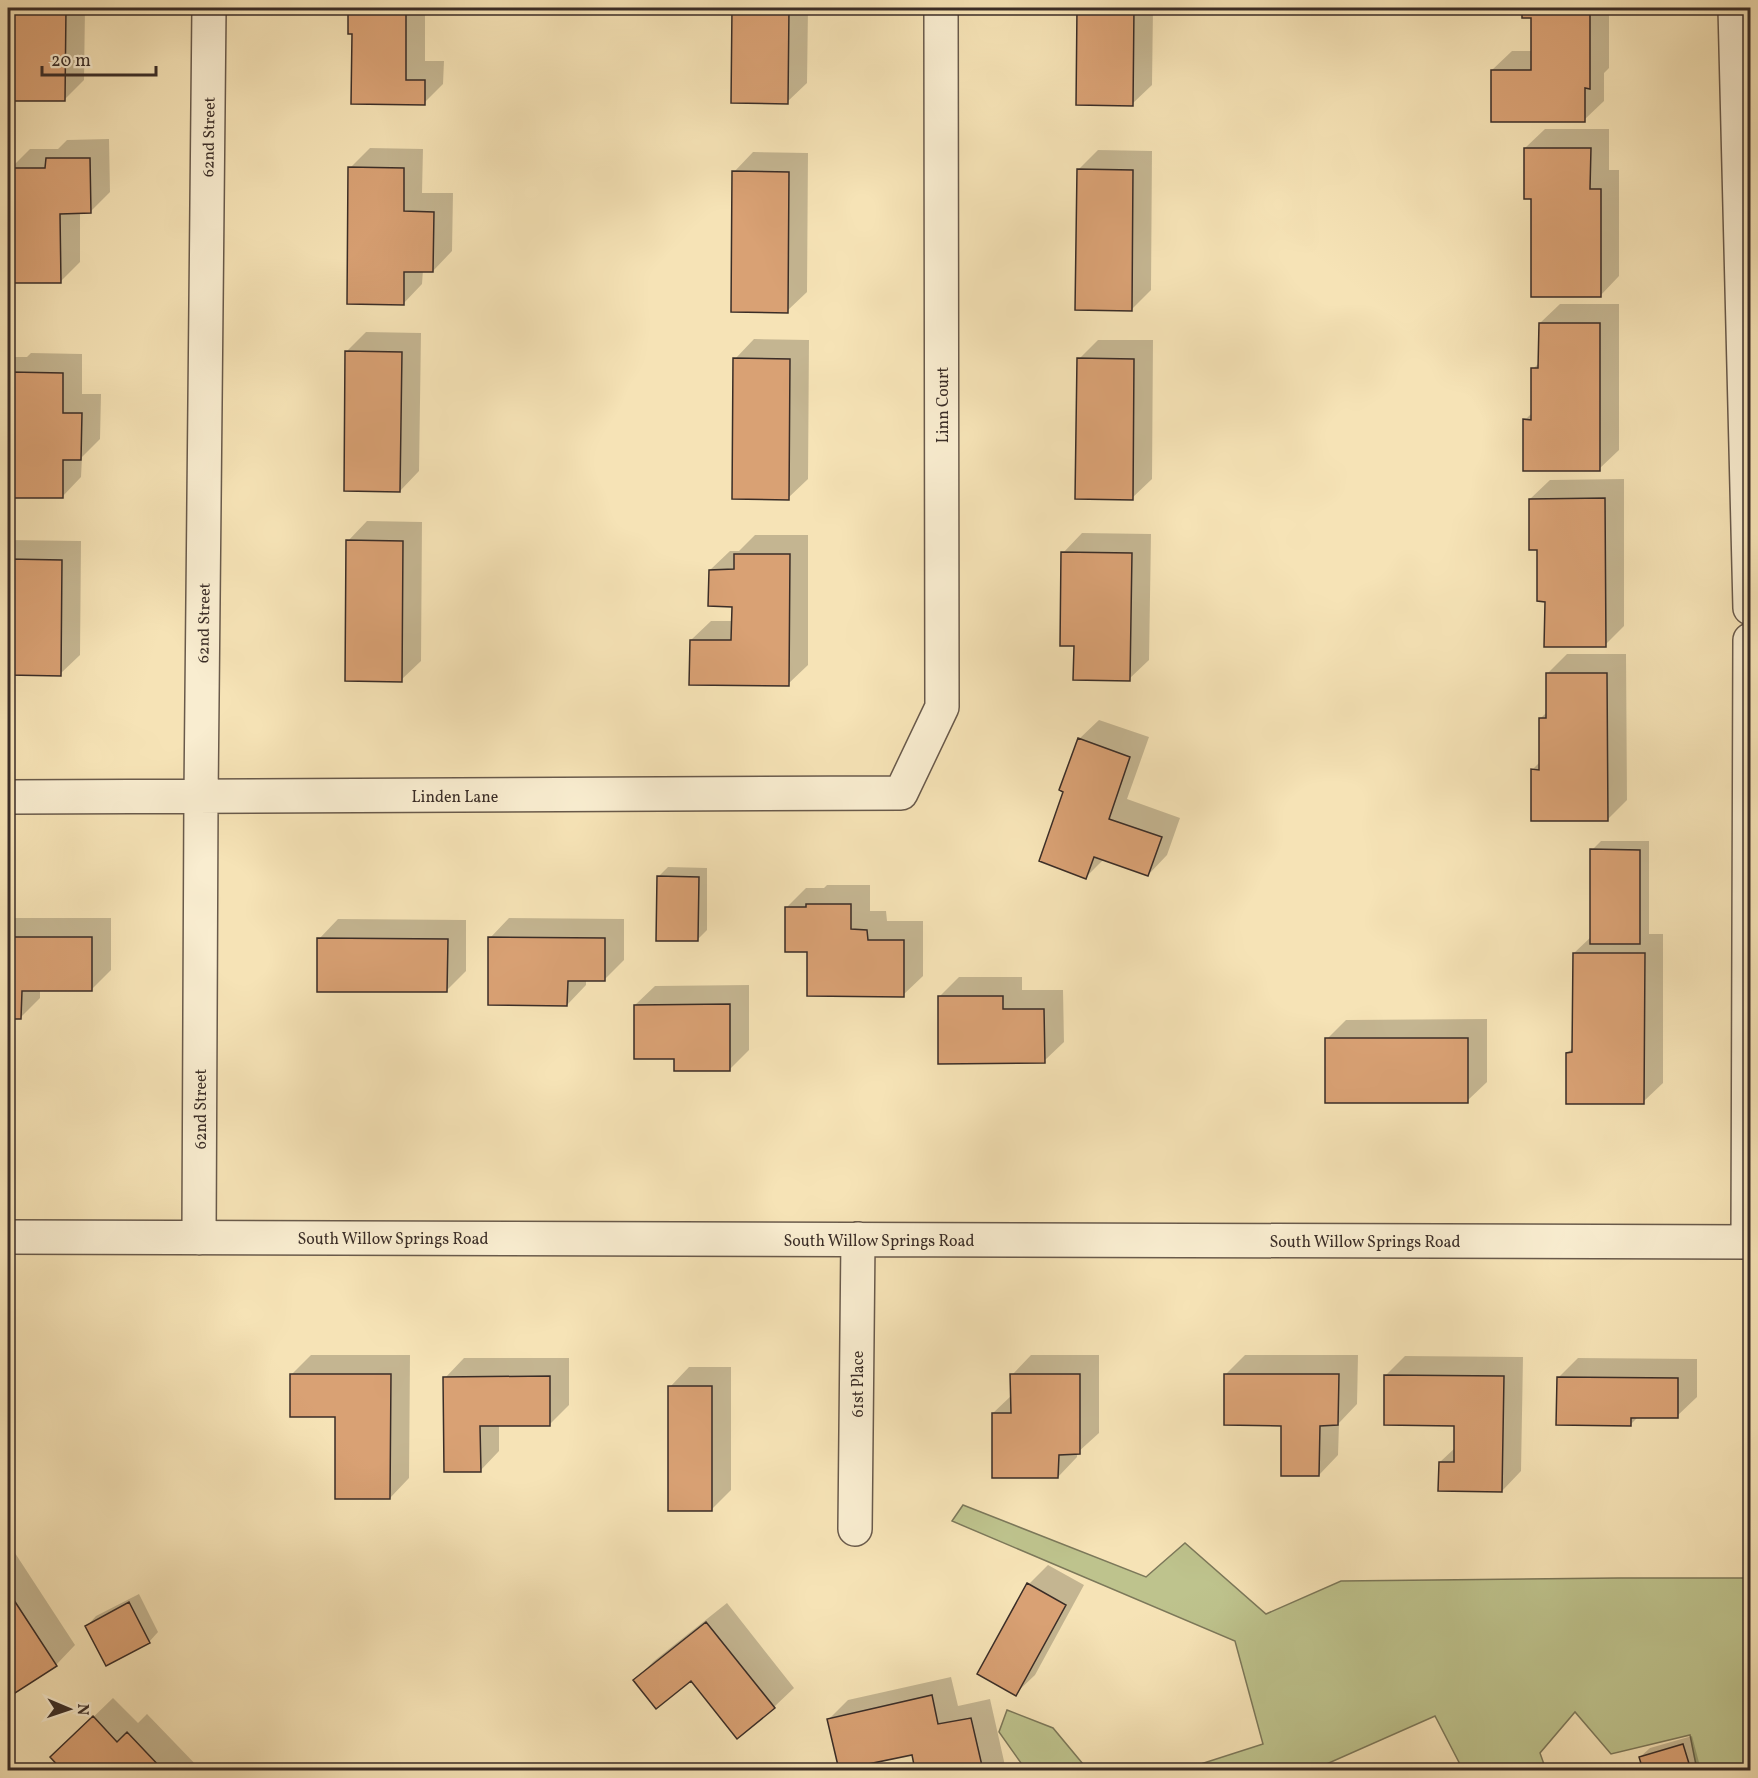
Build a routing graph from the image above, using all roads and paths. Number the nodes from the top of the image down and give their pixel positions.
1 (209, 8) edge
2 (941, 8) edge
3 (1735, 8) edge
4 (1750, 608) edge
5 (1750, 640) edge
6 (902, 793) joint
7 (8, 797) edge
8 (201, 797) junction
9 (8, 1238) edge
10 (199, 1238) junction
11 (858, 1239) junction
12 (1749, 1242) edge
13 (855, 1529) dead end

1 - 8 street, 62nd Street
2 - 6 street, Linn Court
3 - 4 street
5 - 12 street
6 - 8 street, Linden Lane
7 - 8 street, Linden Lane
8 - 10 street, 62nd Street
9 - 10 street, South Willow Springs Road
10 - 11 street, South Willow Springs Road
11 - 12 street, South Willow Springs Road
11 - 13 street, 61st Place

